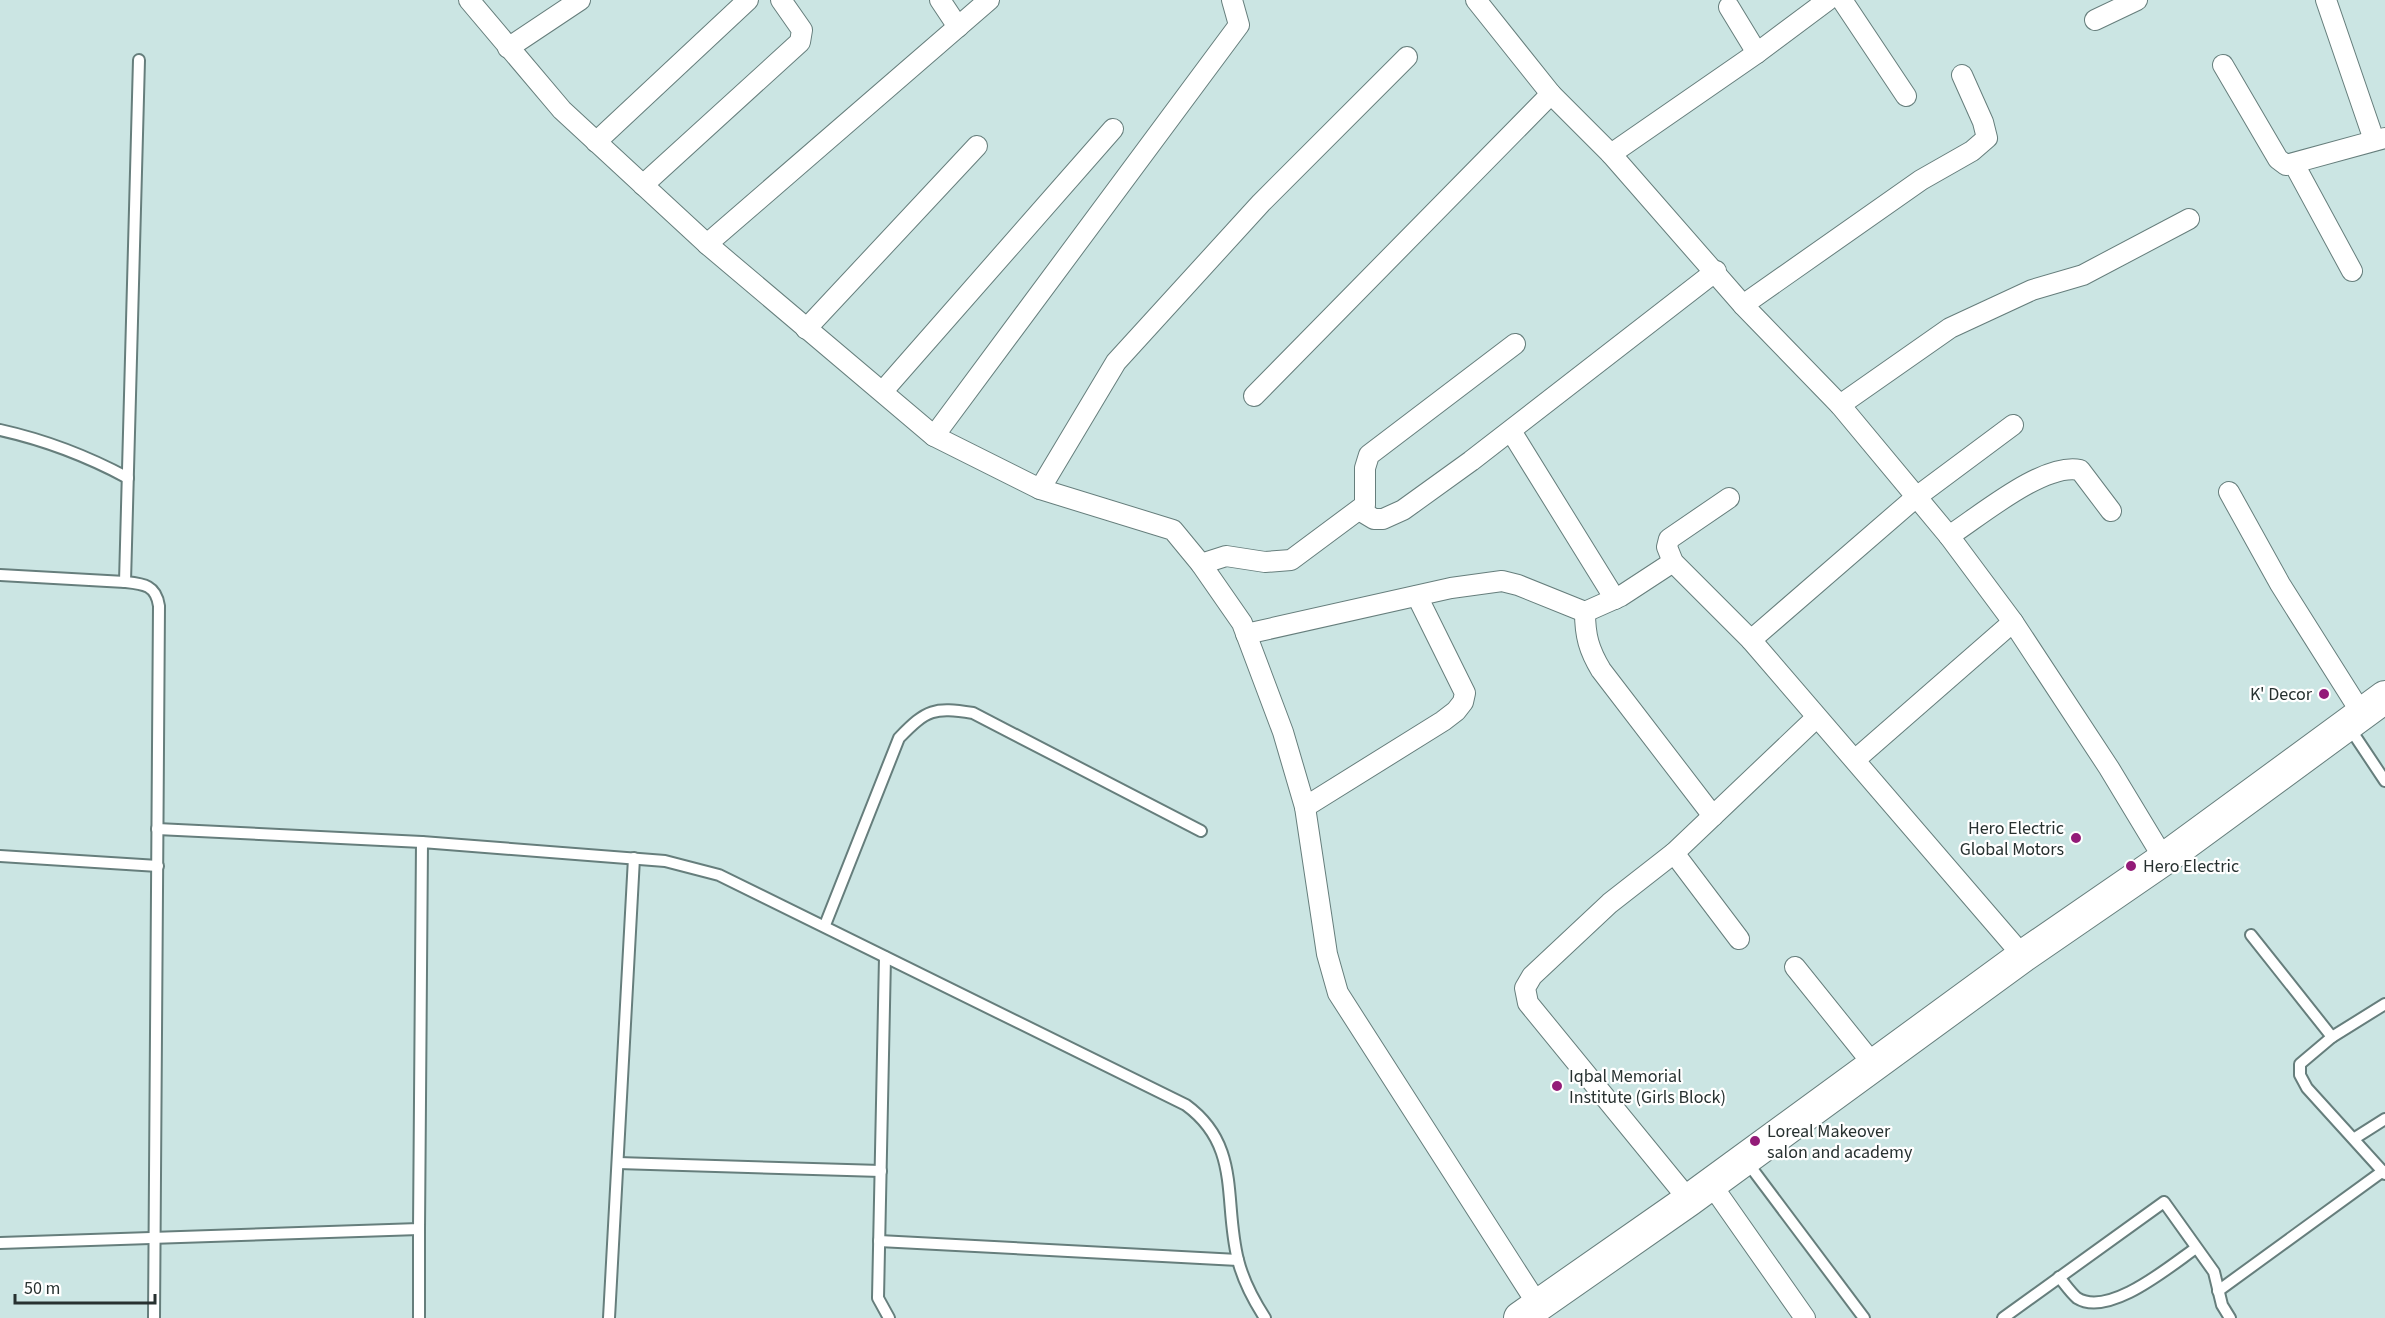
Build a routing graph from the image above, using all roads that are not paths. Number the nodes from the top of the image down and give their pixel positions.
1 (469, 0) edge
2 (580, 0) edge
3 (748, 0) edge
4 (781, 0) edge
5 (940, 0) edge
6 (990, 0) edge
7 (1232, 0) edge
8 (1476, 0) edge
9 (1827, 0) edge
10 (1842, 0) edge
11 (2137, 0) edge
12 (2326, 0) edge
13 (1729, 7) dead end
14 (2095, 20) dead end
15 (958, 27) junction
16 (508, 48) junction
17 (1758, 53) junction
18 (1407, 57) dead end
19 (139, 60) dead end
20 (2223, 65) dead end
21 (1962, 75) dead end
22 (1551, 93) junction
23 (1906, 96) dead end
24 (1113, 129) dead end
25 (2379, 139) edge
26 (596, 142) junction
27 (977, 146) dead end
28 (1611, 154) junction
29 (2294, 164) junction
30 (643, 185) junction
31 (2189, 219) dead end
32 (707, 244) junction
33 (2352, 271) dead end
34 (1716, 272) junction
35 (1743, 305) junction
36 (806, 329) junction
37 (1515, 344) dead end
38 (883, 391) junction
39 (1254, 396) dead end
40 (1840, 405) junction
41 (2013, 425) dead end
42 (0, 430) edge
43 (1511, 431) junction
44 (934, 436) junction
45 (128, 478) junction
46 (1040, 489) junction
47 (2229, 492) dead end
48 (1729, 498) dead end
49 (1915, 498) junction
50 (1359, 510) junction
51 (2111, 511) dead end
52 (1949, 536) junction
53 (1673, 562) junction
54 (1201, 564) junction
55 (0, 575) edge
56 (125, 582) junction
57 (1417, 596) junction
58 (1615, 599) junction
59 (1585, 612) junction
60 (2013, 622) junction
61 (1246, 634) junction
62 (1750, 640) junction
63 (2365, 712) edge
64 (1816, 718) junction
65 (1856, 759) junction
66 (2385, 780) edge
67 (1305, 807) junction
68 (1713, 816) junction
69 (157, 830) junction
70 (1201, 831) dead end
71 (422, 842) junction
72 (1674, 853) junction
73 (0, 856) edge
74 (634, 858) junction
75 (2164, 859) junction
76 (158, 866) junction
77 (825, 925) junction
78 (2251, 935) dead end
79 (1739, 939) dead end
80 (2023, 956) junction
81 (885, 957) junction
82 (1795, 967) dead end
83 (2385, 1004) edge
84 (2332, 1037) junction
85 (1873, 1064) junction
86 (2385, 1119) edge
87 (2355, 1138) junction
88 (1745, 1160) junction
89 (618, 1163) junction
90 (881, 1171) junction
91 (2384, 1173) edge
92 (1700, 1192) junction
93 (419, 1229) junction
94 (154, 1239) junction
95 (879, 1241) junction
96 (0, 1243) edge
97 (2196, 1248) junction
98 (1238, 1260) junction
99 (2059, 1277) junction
100 (2218, 1291) junction
101 (1529, 1312) edge
102 (154, 1318) edge
103 (419, 1318) edge
104 (609, 1318) edge
105 (889, 1318) edge
106 (1265, 1318) edge
107 (1805, 1318) edge
108 (1864, 1318) edge
109 (2003, 1318) edge
110 (2230, 1318) edge

1 - 16 street
2 - 16 street
3 - 26 street
4 - 30 street
5 - 15 street
6 - 15 street
7 - 44 street
8 - 22 street
9 - 17 street
10 - 23 street
11 - 14 street
12 - 25 street
13 - 17 street
15 - 32 street
16 - 26 street
17 - 28 street
18 - 46 street
19 - 45 lane
20 - 29 street
21 - 35 street
22 - 28 street
22 - 39 street
24 - 38 street
25 - 29 street
26 - 30 street
27 - 36 street
28 - 34 street
29 - 33 street
30 - 32 street
31 - 40 street
32 - 36 street
34 - 35 street
34 - 43 street
35 - 40 street
36 - 38 street
37 - 50 street
38 - 44 street
40 - 49 street
41 - 49 street
42 - 45 lane
43 - 50 street
43 - 58 street
44 - 46 street
45 - 56 lane
46 - 54 street
47 - 63 street
48 - 53 street
49 - 52 street
49 - 62 street
50 - 54 street
51 - 52 street
52 - 60 street
53 - 58 street
53 - 62 street
54 - 61 street
55 - 56 lane
56 - 69 lane
57 - 59 street
57 - 61 street
57 - 67 street
58 - 59 street
59 - 68 street
60 - 65 street
60 - 75 street
61 - 67 street
62 - 64 street
63 - 66 lane
63 - 75 main road
64 - 65 street
64 - 68 street
65 - 80 street
67 - 101 street
68 - 72 street
69 - 71 lane
69 - 76 lane
70 - 77 lane
71 - 74 lane
71 - 93 lane
72 - 79 street
72 - 92 street
73 - 76 lane
74 - 77 lane
74 - 89 lane
75 - 80 main road
76 - 94 lane
77 - 81 lane
78 - 84 lane
80 - 85 main road
81 - 90 lane
81 - 98 lane
82 - 85 street
83 - 84 lane
84 - 87 lane
85 - 88 main road
86 - 87 lane
87 - 91 lane
88 - 92 main road
88 - 108 lane
89 - 90 lane
89 - 104 lane
90 - 95 lane
91 - 100 lane
92 - 101 main road
92 - 107 street
93 - 94 lane
93 - 103 lane
94 - 96 lane
94 - 102 lane
95 - 98 lane
95 - 105 lane
97 - 99 lane
97 - 99 lane
97 - 100 lane
98 - 106 lane
99 - 109 lane
100 - 110 lane

